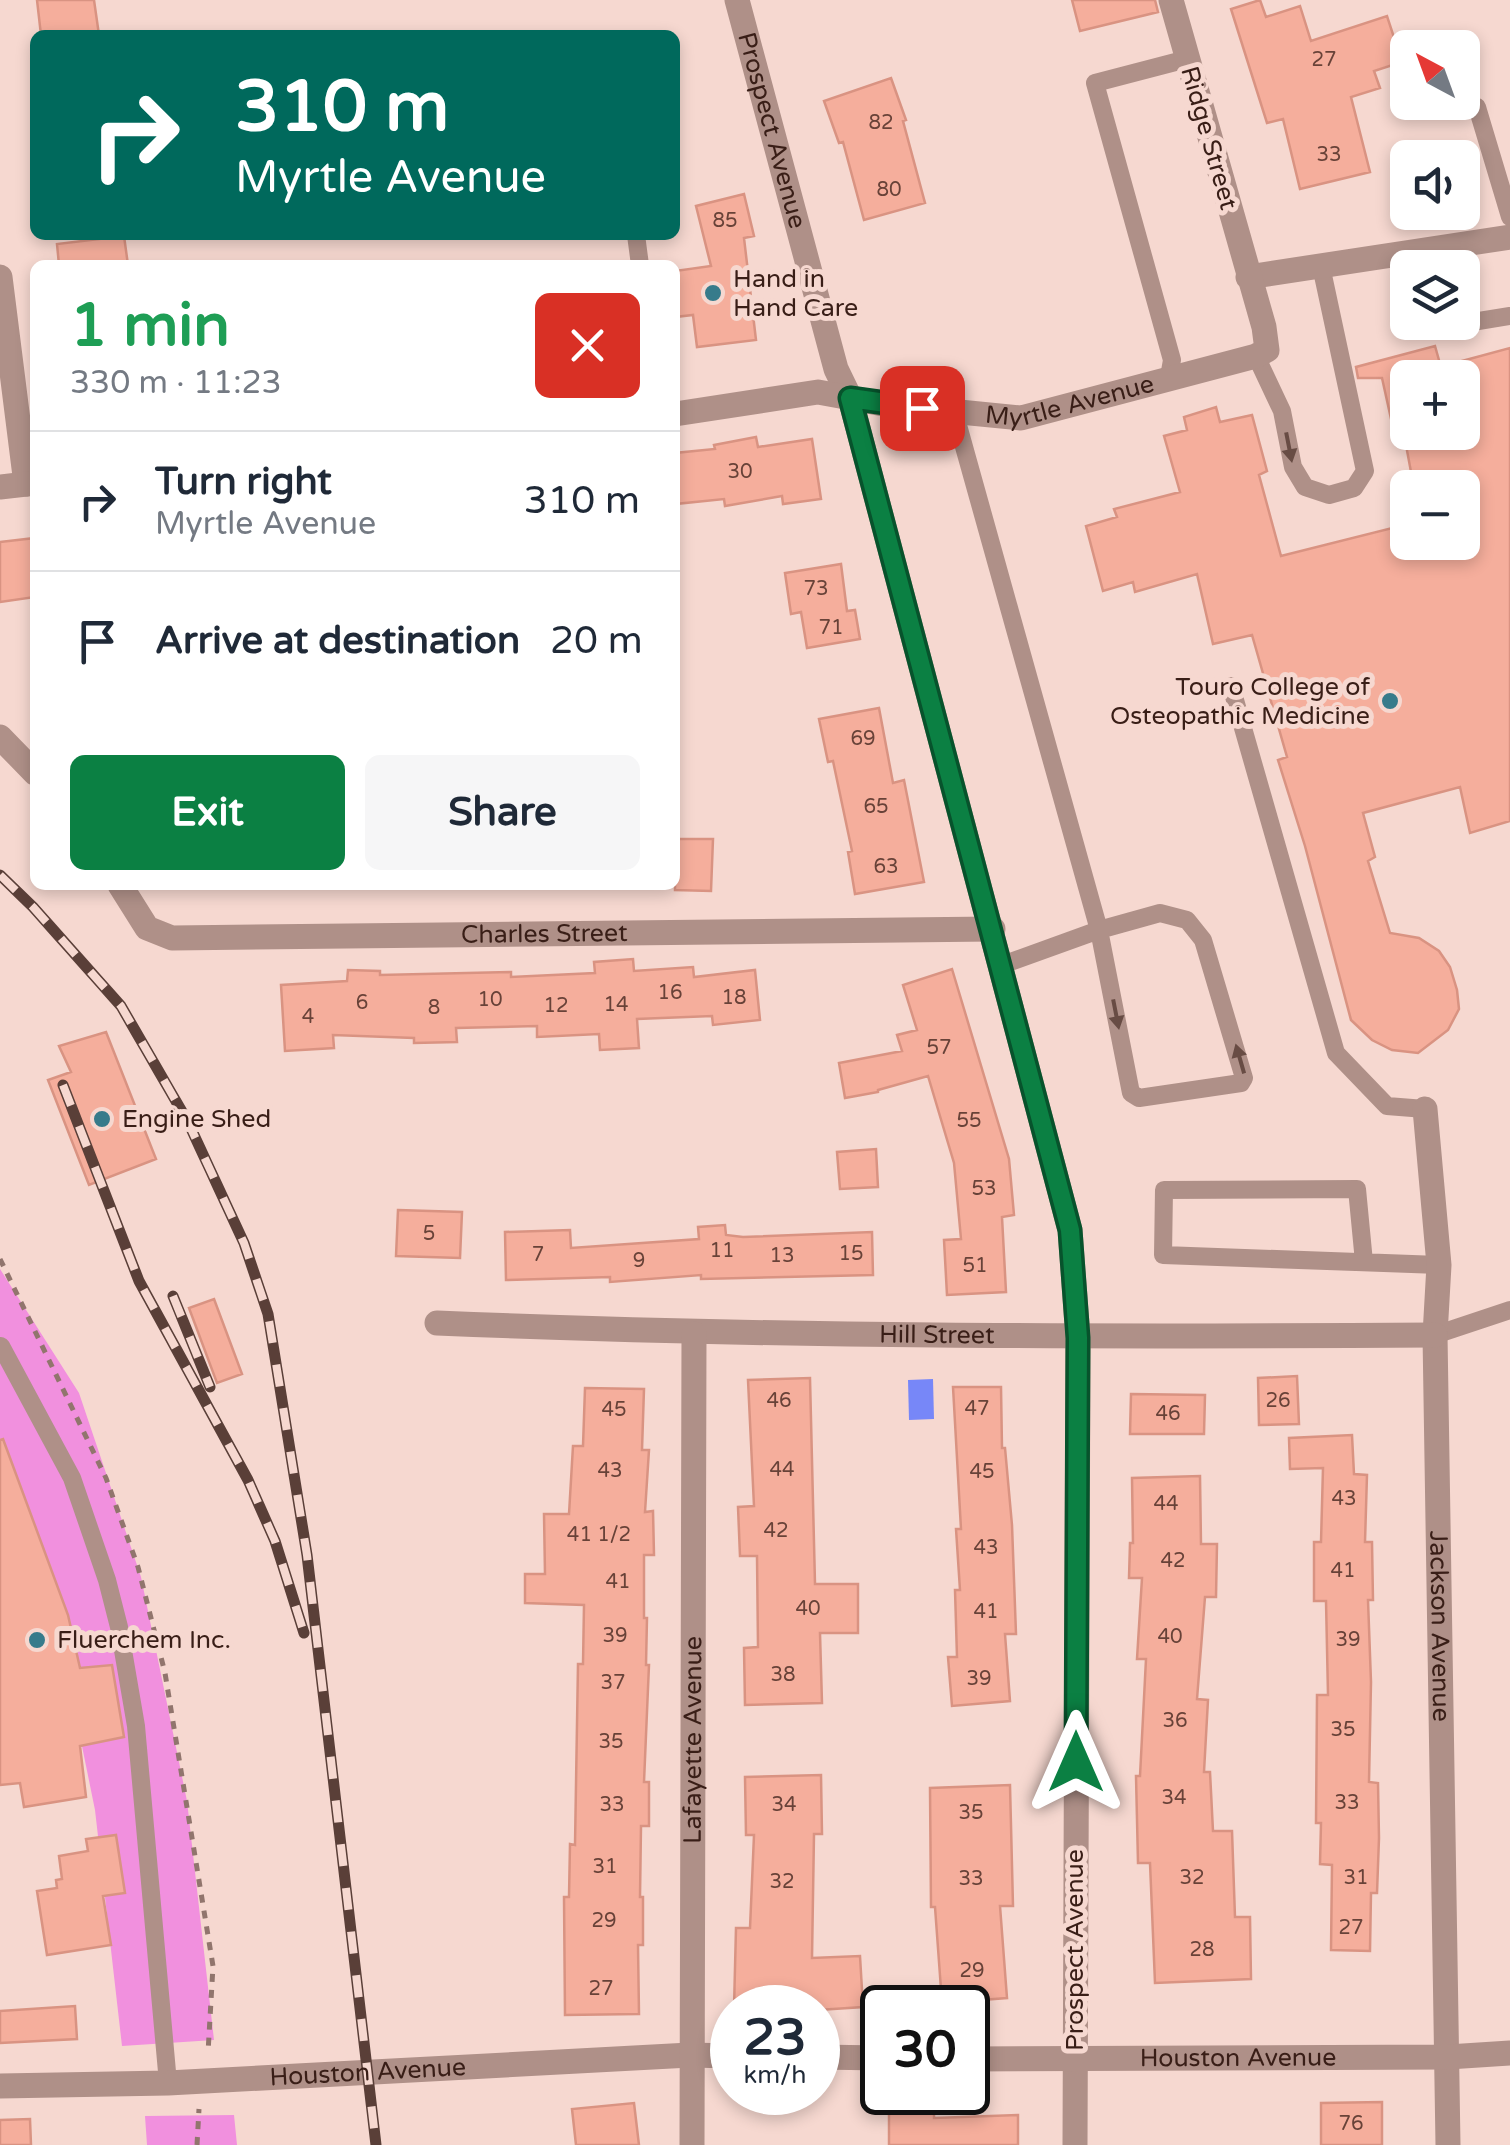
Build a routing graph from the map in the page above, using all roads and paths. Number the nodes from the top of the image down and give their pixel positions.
1 (738, 0) edge
2 (1170, 0) edge
3 (1187, 59) junction
4 (1480, 118) edge
5 (1510, 216) edge
6 (1510, 237) edge
7 (1462, 250) edge
8 (1321, 266) junction
9 (1390, 266) edge
10 (1248, 277) junction
11 (0, 285) edge
12 (1510, 316) edge
13 (1480, 321) edge
14 (1256, 356) junction
15 (1169, 377) junction
16 (850, 398) junction
17 (954, 412) junction
18 (680, 413) edge
19 (20, 485) edge
20 (1231, 686) dead end
21 (0, 737) edge
22 (30, 768) edge
23 (123, 890) edge
24 (993, 928) junction
25 (1100, 930) junction
26 (1002, 965) junction
27 (1425, 1110) joint
28 (1364, 1262) junction
29 (1439, 1265) junction
30 (1510, 1310) edge
31 (437, 1323) dead end
32 (694, 1334) junction
33 (1435, 1335) junction
34 (1078, 1338) junction
35 (1, 1346) edge
36 (1510, 2053) edge
37 (690, 2056) junction
38 (710, 2056) edge
39 (1448, 2057) junction
40 (990, 2059) edge
41 (1074, 2060) junction
42 (168, 2084) junction
43 (0, 2086) edge
44 (196, 2128) dead end
45 (198, 2145) edge
46 (692, 2145) edge
47 (1075, 2145) edge
48 (1448, 2145) edge

1 - 16 street, Prospect Avenue
2 - 3 street, Ridge Street
3 - 10 street, Ridge Street
3 - 15 lane
4 - 5 lane
6 - 7 street
8 - 9 street
8 - 10 street
14 -> 8 lane
10 - 14 street
11 - 19 street
12 - 13 lane
14 - 15 street, Myrtle Avenue
15 - 17 street, Myrtle Avenue
16 - 17 street, Myrtle Avenue
16 - 18 street, Myrtle Avenue
16 - 24 street, Prospect Avenue
17 - 25 lane
20 - 27 lane
21 - 22 street
23 - 24 street, Charles Street
24 - 26 street, Prospect Avenue
25 -> 25 lane
25 - 26 lane
26 - 34 street, Prospect Avenue
27 - 29 street, Jackson Avenue
28 - 28 lane
28 - 29 lane
29 - 33 street, Jackson Avenue
30 - 33 lane
31 - 32 street, Hill Street
32 - 34 street, Hill Street
32 - 37 street, Lafayette Avenue
33 - 34 street, Hill Street
33 - 39 street, Jackson Avenue
34 - 41 street, Prospect Avenue
35 - 42 lane
36 - 39 street, Houston Avenue
37 - 38 street, Houston Avenue
37 - 42 street, Houston Avenue
37 - 46 street, Lafayette Avenue
39 - 41 street, Houston Avenue
39 - 48 street, Jackson Avenue
40 - 41 street, Houston Avenue
41 - 47 street, Prospect Avenue
42 - 43 street, Houston Avenue
44 - 45 path

